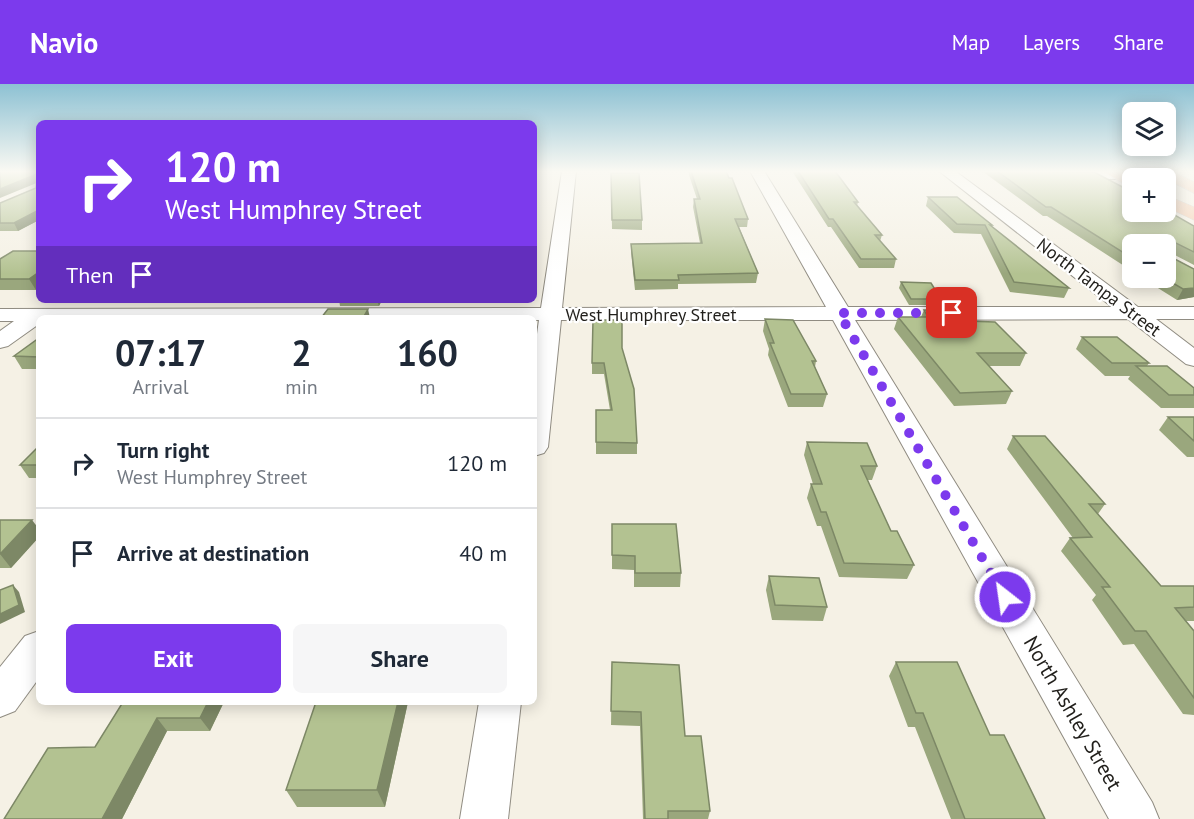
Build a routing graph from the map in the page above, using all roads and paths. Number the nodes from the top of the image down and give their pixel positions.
1 (565, 205) edge
2 (777, 205) edge
3 (991, 205) edge
4 (1176, 208) edge
5 (1176, 213) edge
6 (1194, 214) edge
7 (1194, 228) edge
8 (54, 303) edge
9 (299, 311) edge
10 (839, 313) junction
11 (1133, 313) junction
12 (1194, 313) edge
13 (552, 314) junction
14 (0, 315) edge
15 (37, 315) junction
16 (36, 316) edge
17 (0, 341) edge
18 (1194, 359) edge
19 (537, 425) edge
20 (36, 652) edge
21 (0, 698) edge
22 (500, 705) edge
23 (484, 819) edge
24 (1135, 819) edge

1 - 13 street
2 - 10 street, North Ashley Street
3 - 11 street, North Tampa Street
4 - 6 main road
5 - 7 street
8 - 15 street
9 - 13 street, West Humphrey Street
9 - 15 street, West Humphrey Street
10 - 11 street, West Humphrey Street
10 - 13 street, West Humphrey Street
10 - 24 street, North Ashley Street
11 - 12 street, West Humphrey Street
11 - 18 street, North Tampa Street
13 - 19 street
14 - 15 street, West Humphrey Street
16 - 17 street
20 - 21 street
22 - 23 street

